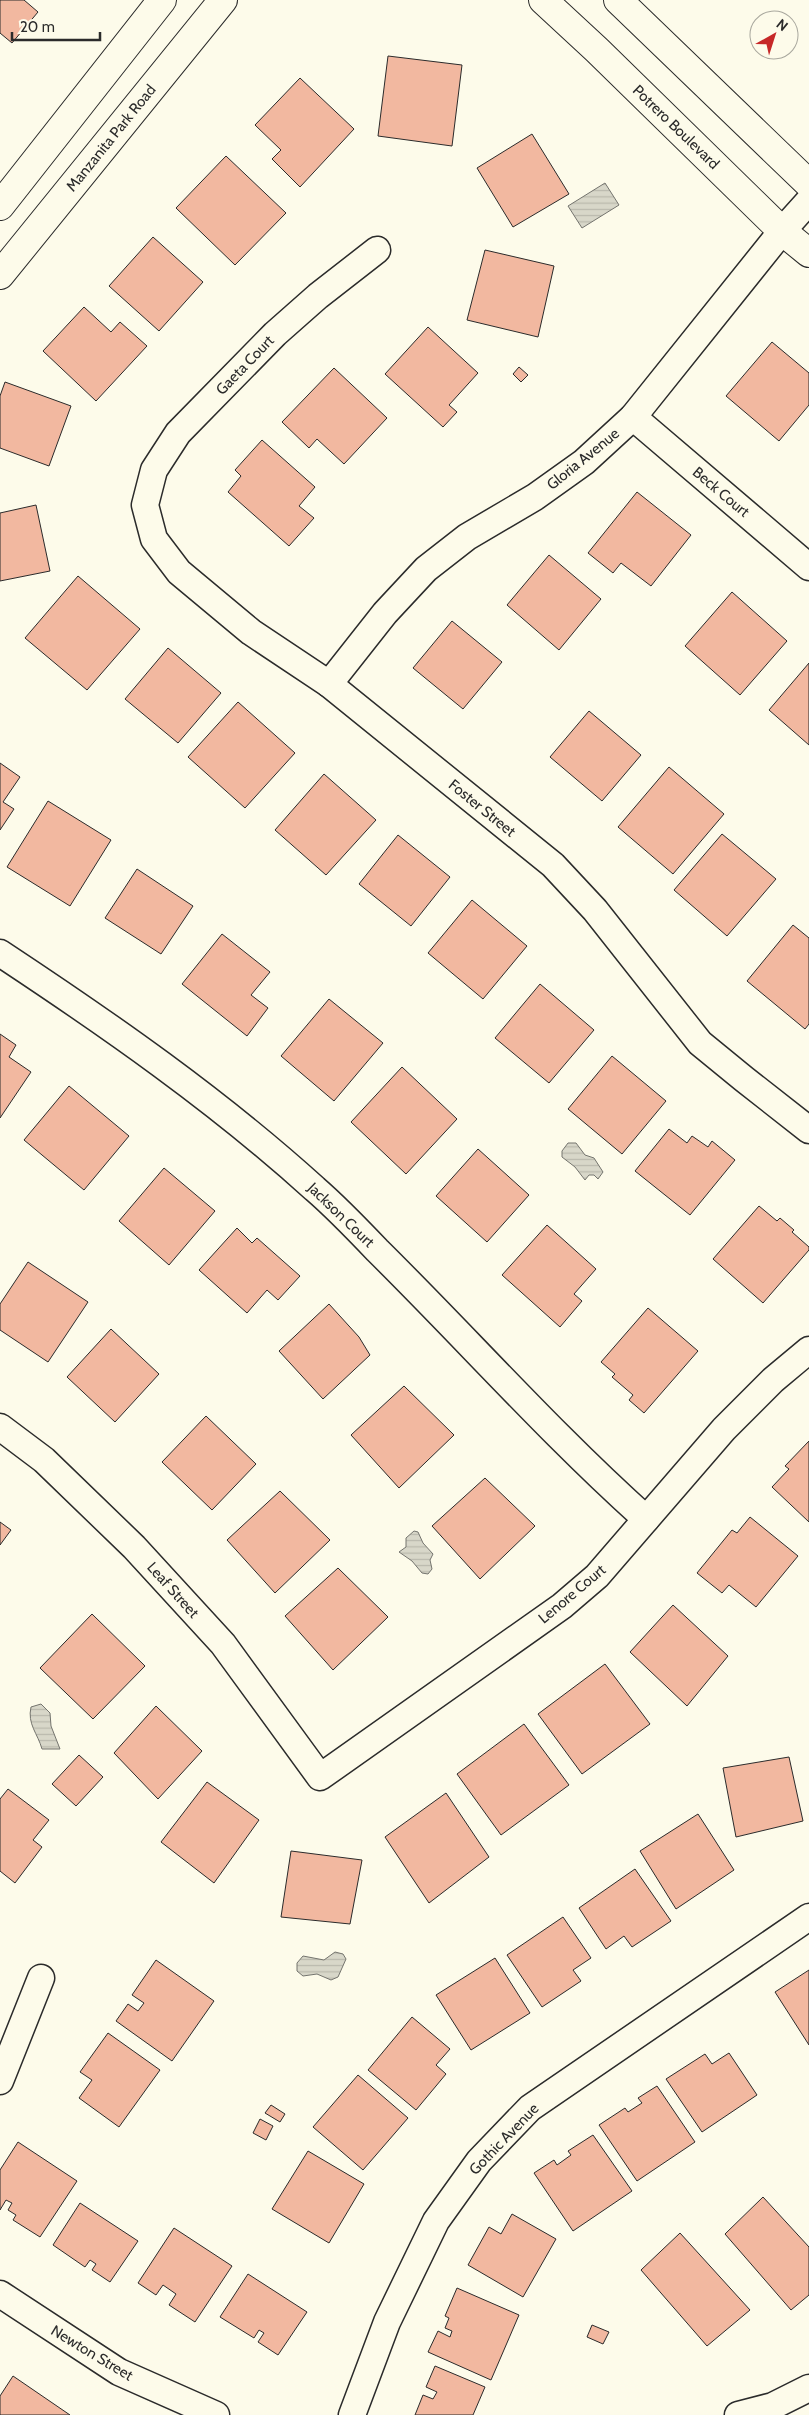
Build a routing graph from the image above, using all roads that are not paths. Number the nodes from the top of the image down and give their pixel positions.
1 (162, 0) edge
2 (223, 0) edge
3 (543, 0) edge
4 (618, 0) edge
5 (809, 184) edge
6 (809, 201) edge
7 (0, 206) edge
8 (782, 231) junction
9 (377, 250) dead end
10 (809, 253) edge
11 (0, 276) edge
12 (633, 417) junction
13 (146, 504) joint
14 (809, 567) edge
15 (329, 684) junction
16 (0, 953) edge
17 (809, 1130) edge
18 (809, 1350) edge
19 (0, 1427) edge
20 (646, 1519) junction
21 (320, 1777) joint
22 (809, 1917) edge
23 (41, 1978) dead end
24 (0, 2081) edge
25 (0, 2294) edge
26 (809, 2388) edge
27 (216, 2415) edge
28 (352, 2415) edge
29 (738, 2415) edge

1 - 7 street
2 - 11 street, Manzanita Park Road
3 - 8 street, Potrero Boulevard
4 - 5 street
6 - 8 street, Gloria Avenue
8 - 10 street, Potrero Boulevard
8 - 12 street, Gloria Avenue
9 - 13 street, Gaeta Court
12 - 14 street, Beck Court
12 - 15 street, Gloria Avenue
13 - 15 street, Foster Street
15 - 17 street, Foster Street
16 - 20 street, Jackson Court
18 - 20 street, Lenore Court
19 - 21 street, Leaf Street
20 - 21 street, Lenore Court
22 - 28 street, Gothic Avenue
23 - 24 street
25 - 27 street, Newton Street
26 - 29 street

